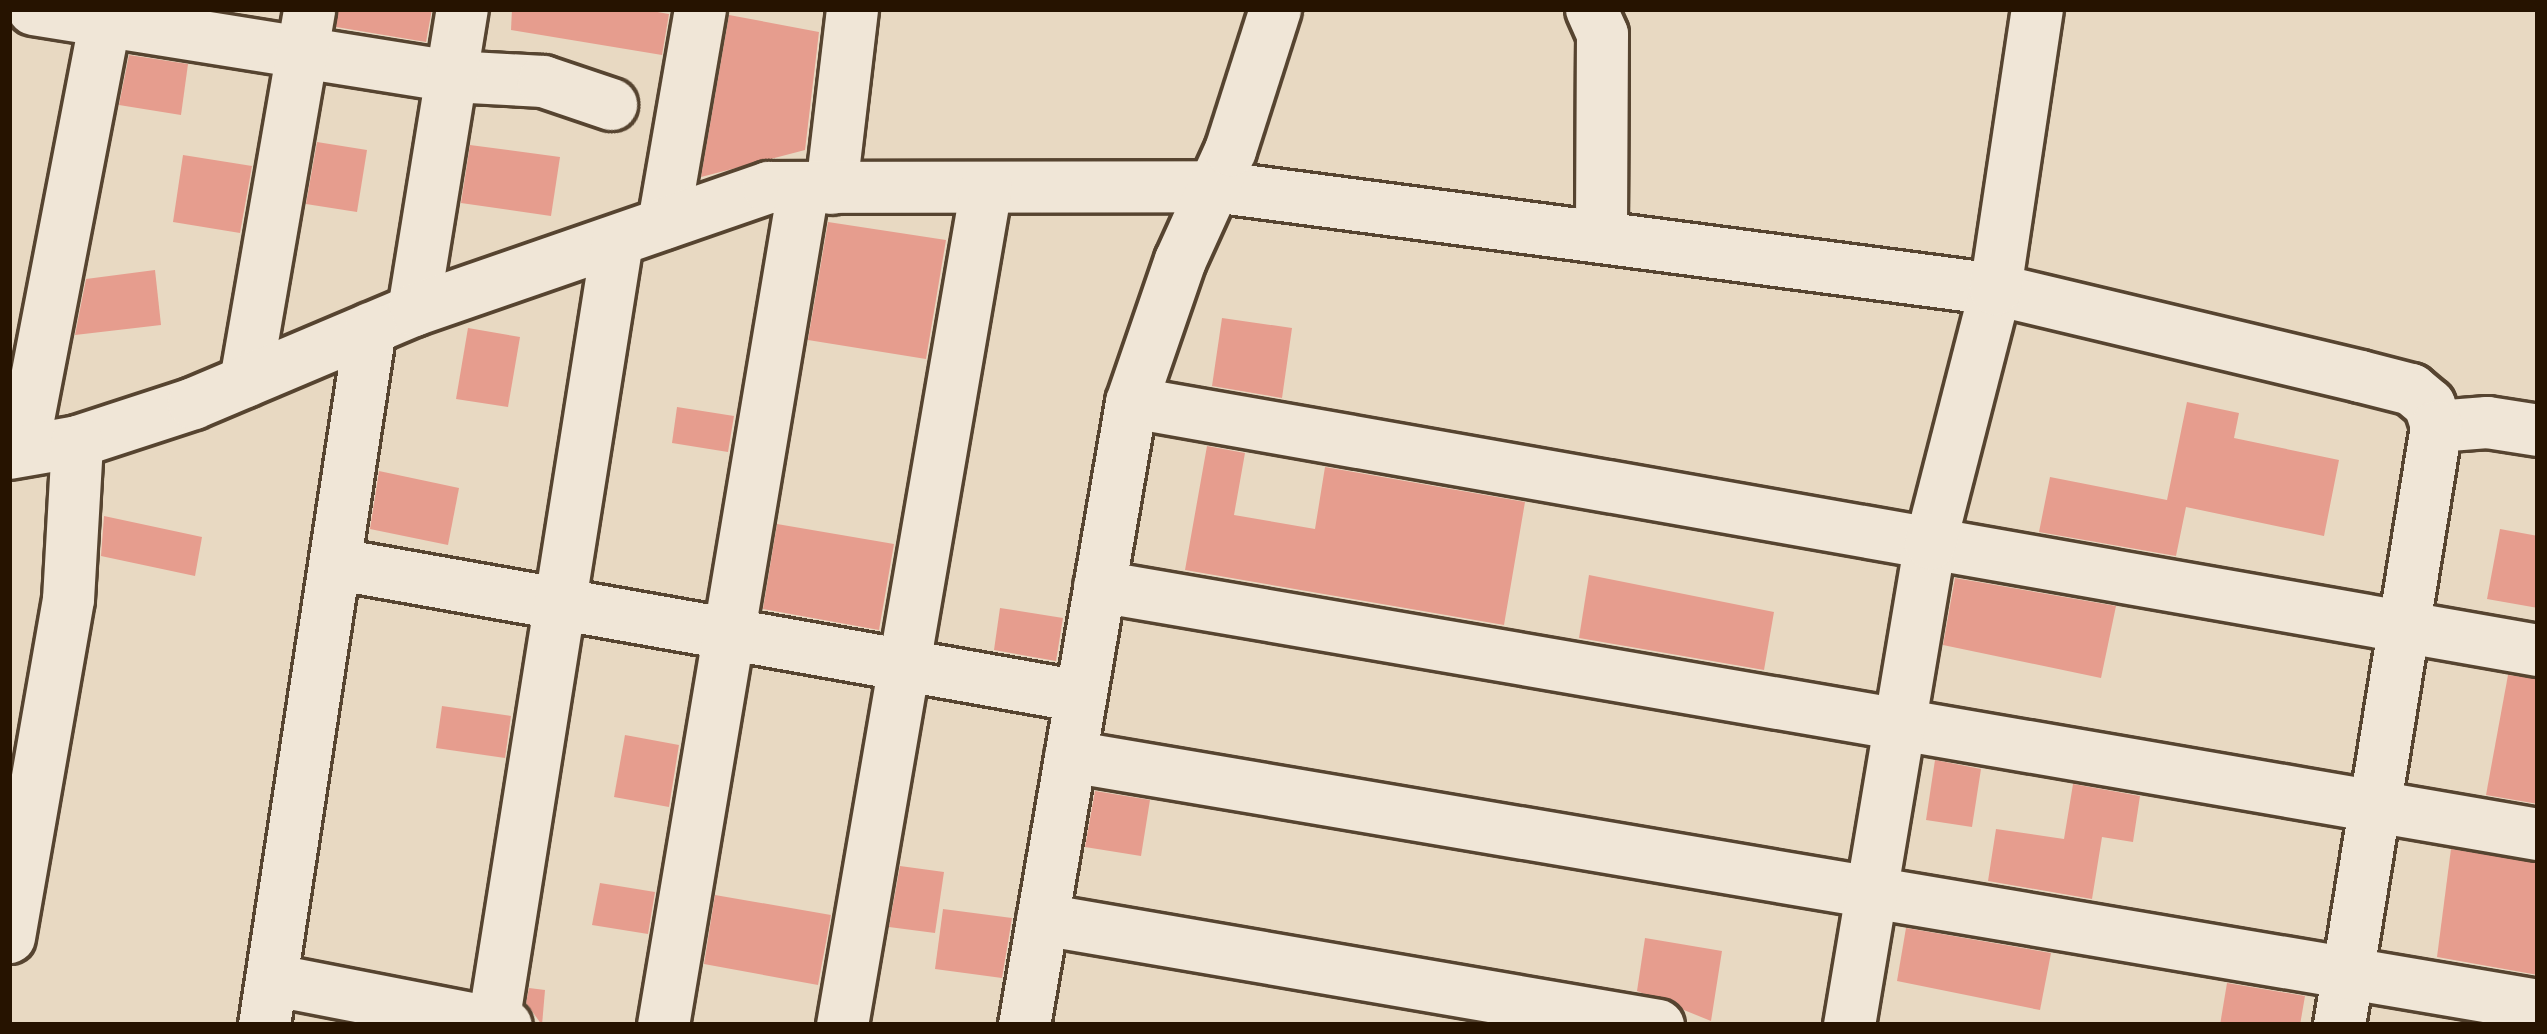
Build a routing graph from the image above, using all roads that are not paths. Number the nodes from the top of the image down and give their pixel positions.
1 (33, 9) edge
2 (462, 9) edge
3 (700, 9) edge
4 (852, 9) edge
5 (1275, 9) edge
6 (1591, 9) edge
7 (2037, 9) edge
8 (106, 15) edge
9 (305, 30) edge
10 (451, 76) junction
11 (611, 104) dead end
12 (1213, 186) junction
13 (986, 187) junction
14 (817, 188) junction
15 (640, 232) junction
16 (1601, 233) junction
17 (1995, 289) junction
18 (392, 319) junction
19 (245, 381) junction
20 (1131, 402) junction
21 (2436, 426) junction
22 (2538, 430) edge
23 (77, 441) junction
24 (15, 452) edge
25 (1930, 543) junction
26 (338, 564) junction
27 (1099, 586) junction
28 (554, 605) junction
29 (2404, 627) junction
30 (726, 636) junction
31 (2538, 650) edge
32 (899, 664) junction
33 (1080, 696) junction
34 (1900, 724) junction
35 (1070, 756) junction
36 (2375, 806) junction
37 (2538, 834) edge
38 (1871, 892) junction
39 (1042, 919) junction
40 (9, 937) edge
41 (2348, 973) junction
42 (269, 1002) edge
43 (2538, 1005) edge
44 (500, 1024) edge
45 (663, 1025) edge
46 (842, 1025) edge
47 (1024, 1025) edge
48 (1658, 1025) edge
49 (1849, 1025) edge
50 (2338, 1025) edge

1 - 8 street
2 - 10 street
3 - 15 street
4 - 14 street
5 - 12 street
6 - 16 street
7 - 17 street
8 - 9 street
8 - 24 street
9 - 10 street
9 - 19 street
10 - 11 street
10 - 18 street
12 - 13 street
12 - 16 street
12 - 20 street
13 - 14 street
13 - 32 street
14 - 15 street
14 - 30 street
15 - 18 street
15 - 28 street
16 - 17 street
17 - 21 street
17 - 25 street
18 - 19 street
18 - 26 street
19 - 23 street
20 - 25 street
20 - 27 street
21 - 22 street
21 - 29 street
23 - 24 street
23 - 40 street
25 - 29 street
25 - 34 street
26 - 28 street
26 - 42 street
27 - 33 street
27 - 34 street
28 - 30 street
28 - 44 street
29 - 31 street
29 - 36 street
30 - 32 street
30 - 45 street
32 - 33 street
32 - 46 street
33 - 35 street
34 - 36 street
34 - 38 street
35 - 38 street
35 - 39 street
36 - 37 street
36 - 41 street
38 - 41 street
38 - 49 street
39 - 47 street
39 - 48 street
41 - 43 street
41 - 50 street
42 - 44 street

